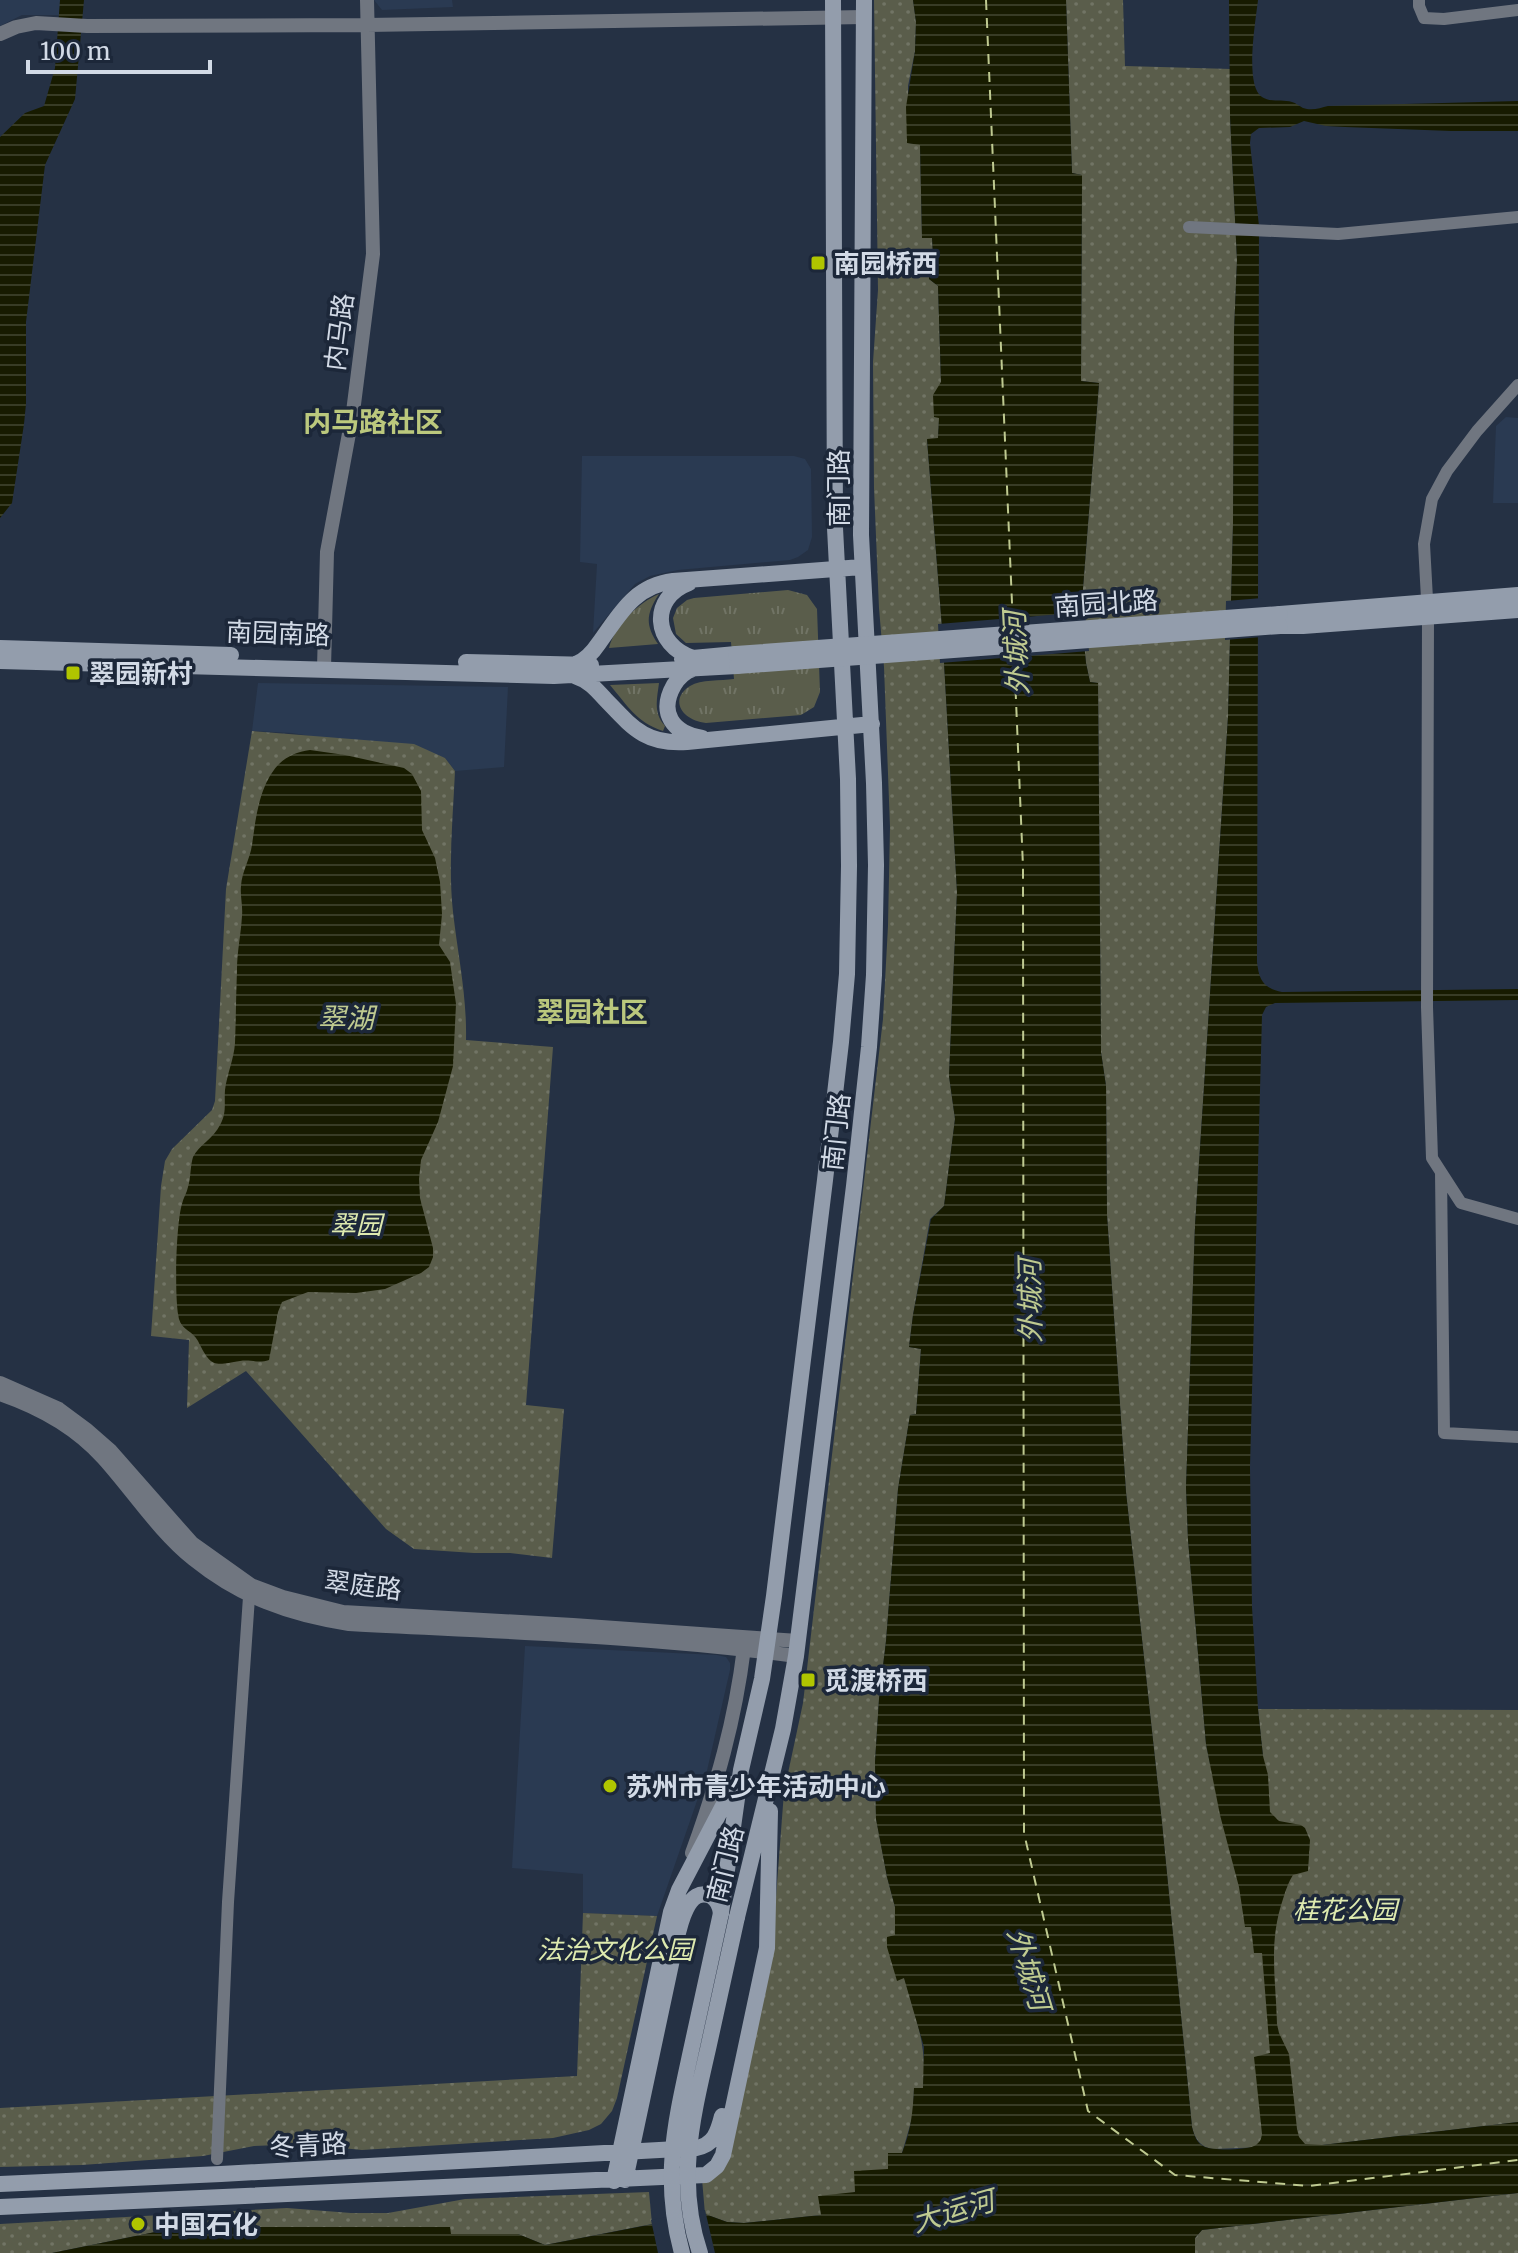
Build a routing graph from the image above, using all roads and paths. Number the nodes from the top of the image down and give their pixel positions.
1 (367, 0) edge
2 (1419, 0) edge
3 (834, 8) edge
4 (864, 8) edge
5 (1518, 10) edge
6 (367, 25) junction
7 (0, 34) edge
8 (1518, 217) edge
9 (1189, 227) dead end
10 (1518, 385) edge
11 (862, 567) junction
12 (836, 569) junction
13 (702, 578) junction
14 (1518, 595) edge
15 (1427, 609) junction
16 (1518, 610) edge
17 (0, 648) edge
18 (0, 661) edge
19 (324, 663) junction
20 (693, 663) junction
21 (554, 670) joint
22 (572, 670) junction
23 (872, 724) junction
24 (845, 727) junction
25 (711, 739) junction
26 (1441, 1172) junction
27 (1518, 1219) edge
28 (0, 1383) edge
29 (0, 1394) edge
30 (1518, 1437) edge
31 (249, 1597) junction
32 (767, 1645) junction
33 (744, 1648) junction
34 (797, 1648) junction
35 (741, 1770) junction
36 (771, 1781) junction
37 (679, 1890) junction
38 (729, 1915) junction
39 (624, 2152) junction
40 (217, 2159) dead end
41 (619, 2181) junction
42 (0, 2184) edge
43 (0, 2207) edge
44 (682, 2253) edge
45 (700, 2253) edge

1 - 6 street, 内马路
2 - 5 street
3 - 4 street
3 - 6 street
3 - 12 main road, 南门路
4 - 11 main road, 南门路
6 - 7 street
6 - 19 street, 内马路
8 - 9 street
10 - 15 street
11 - 12 main road
11 - 23 main road, 南门路
12 - 13 main road
12 - 24 main road, 南门路
13 - 20 main road
13 - 22 main road
14 - 15 main road, 南园北路
15 - 16 main road, 南园北路
15 - 20 main road, 南园北路, bridge
15 - 26 street
17 - 19 main road, 南园南路
18 - 19 main road, 南园南路
19 - 21 main road, 南园南路
20 - 22 main road, 南园北路
20 - 25 main road
21 - 22 main road, 南园北路
22 - 25 main road
23 - 24 main road
23 - 34 main road, 南门路
24 - 25 main road
24 - 32 main road, 南门路
26 - 27 street
26 - 30 street
28 - 32 street, 翠庭路
29 - 31 street, 翠庭路
31 - 33 street, 翠庭路
31 - 40 street
32 - 33 street, 翠庭路
32 - 34 street, 翠庭路
32 - 35 main road, 南门路
33 - 37 street
34 - 36 main road, 南门路
35 - 37 main road
35 - 38 main road, 南门路
36 - 38 main road, 南门路
36 - 41 main road, 冬青路
37 - 39 main road
38 - 39 main road
38 - 39 main road, 冬青路
38 - 44 main road, 南门路, bridge
38 - 45 main road, 南门路, bridge
39 - 41 main road
39 - 42 main road, 冬青路
41 - 43 main road, 冬青路

